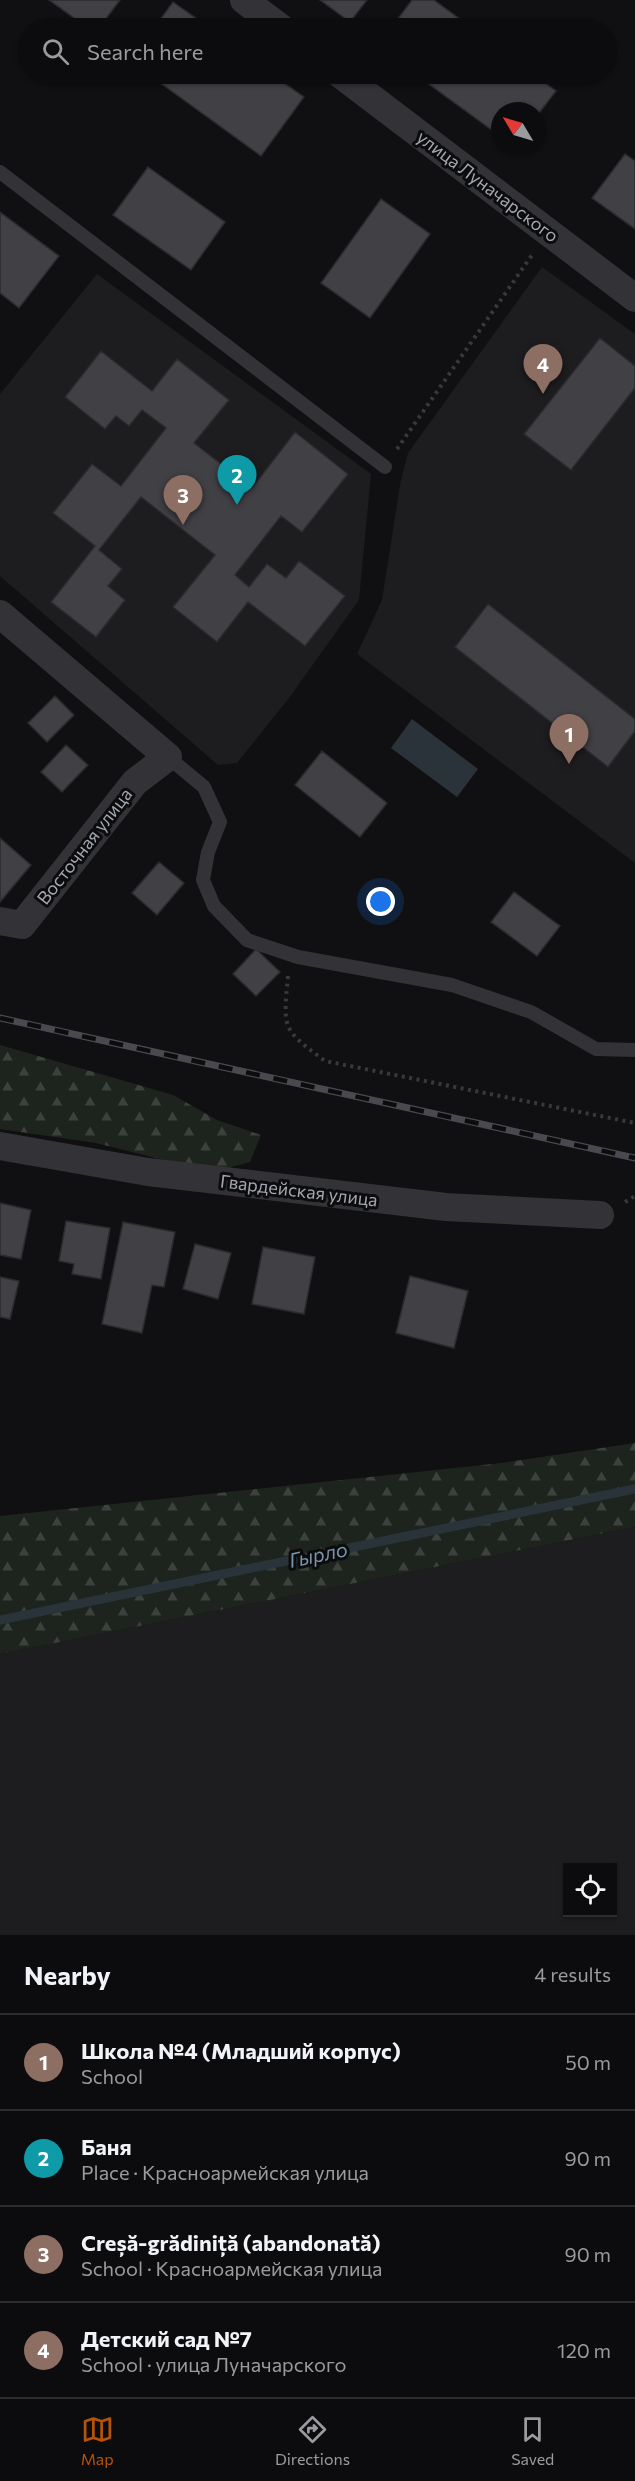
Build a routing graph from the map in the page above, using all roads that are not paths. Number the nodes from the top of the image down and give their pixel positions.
1 (244, 0) edge
2 (268, 18) edge
3 (353, 84) edge
4 (0, 172) edge
5 (635, 298) edge
6 (385, 467) road end
7 (0, 614) edge
8 (168, 757) junction
9 (0, 921) edge
10 (635, 1050) edge
11 (0, 1146) edge
12 (600, 1215) dead end

1 - 2 street
3 - 5 street, улица Луначарского
4 - 6 lane
7 - 8 street
8 - 9 street, Восточная улица
8 - 10 lane
11 - 12 street, Гвардейская улица

